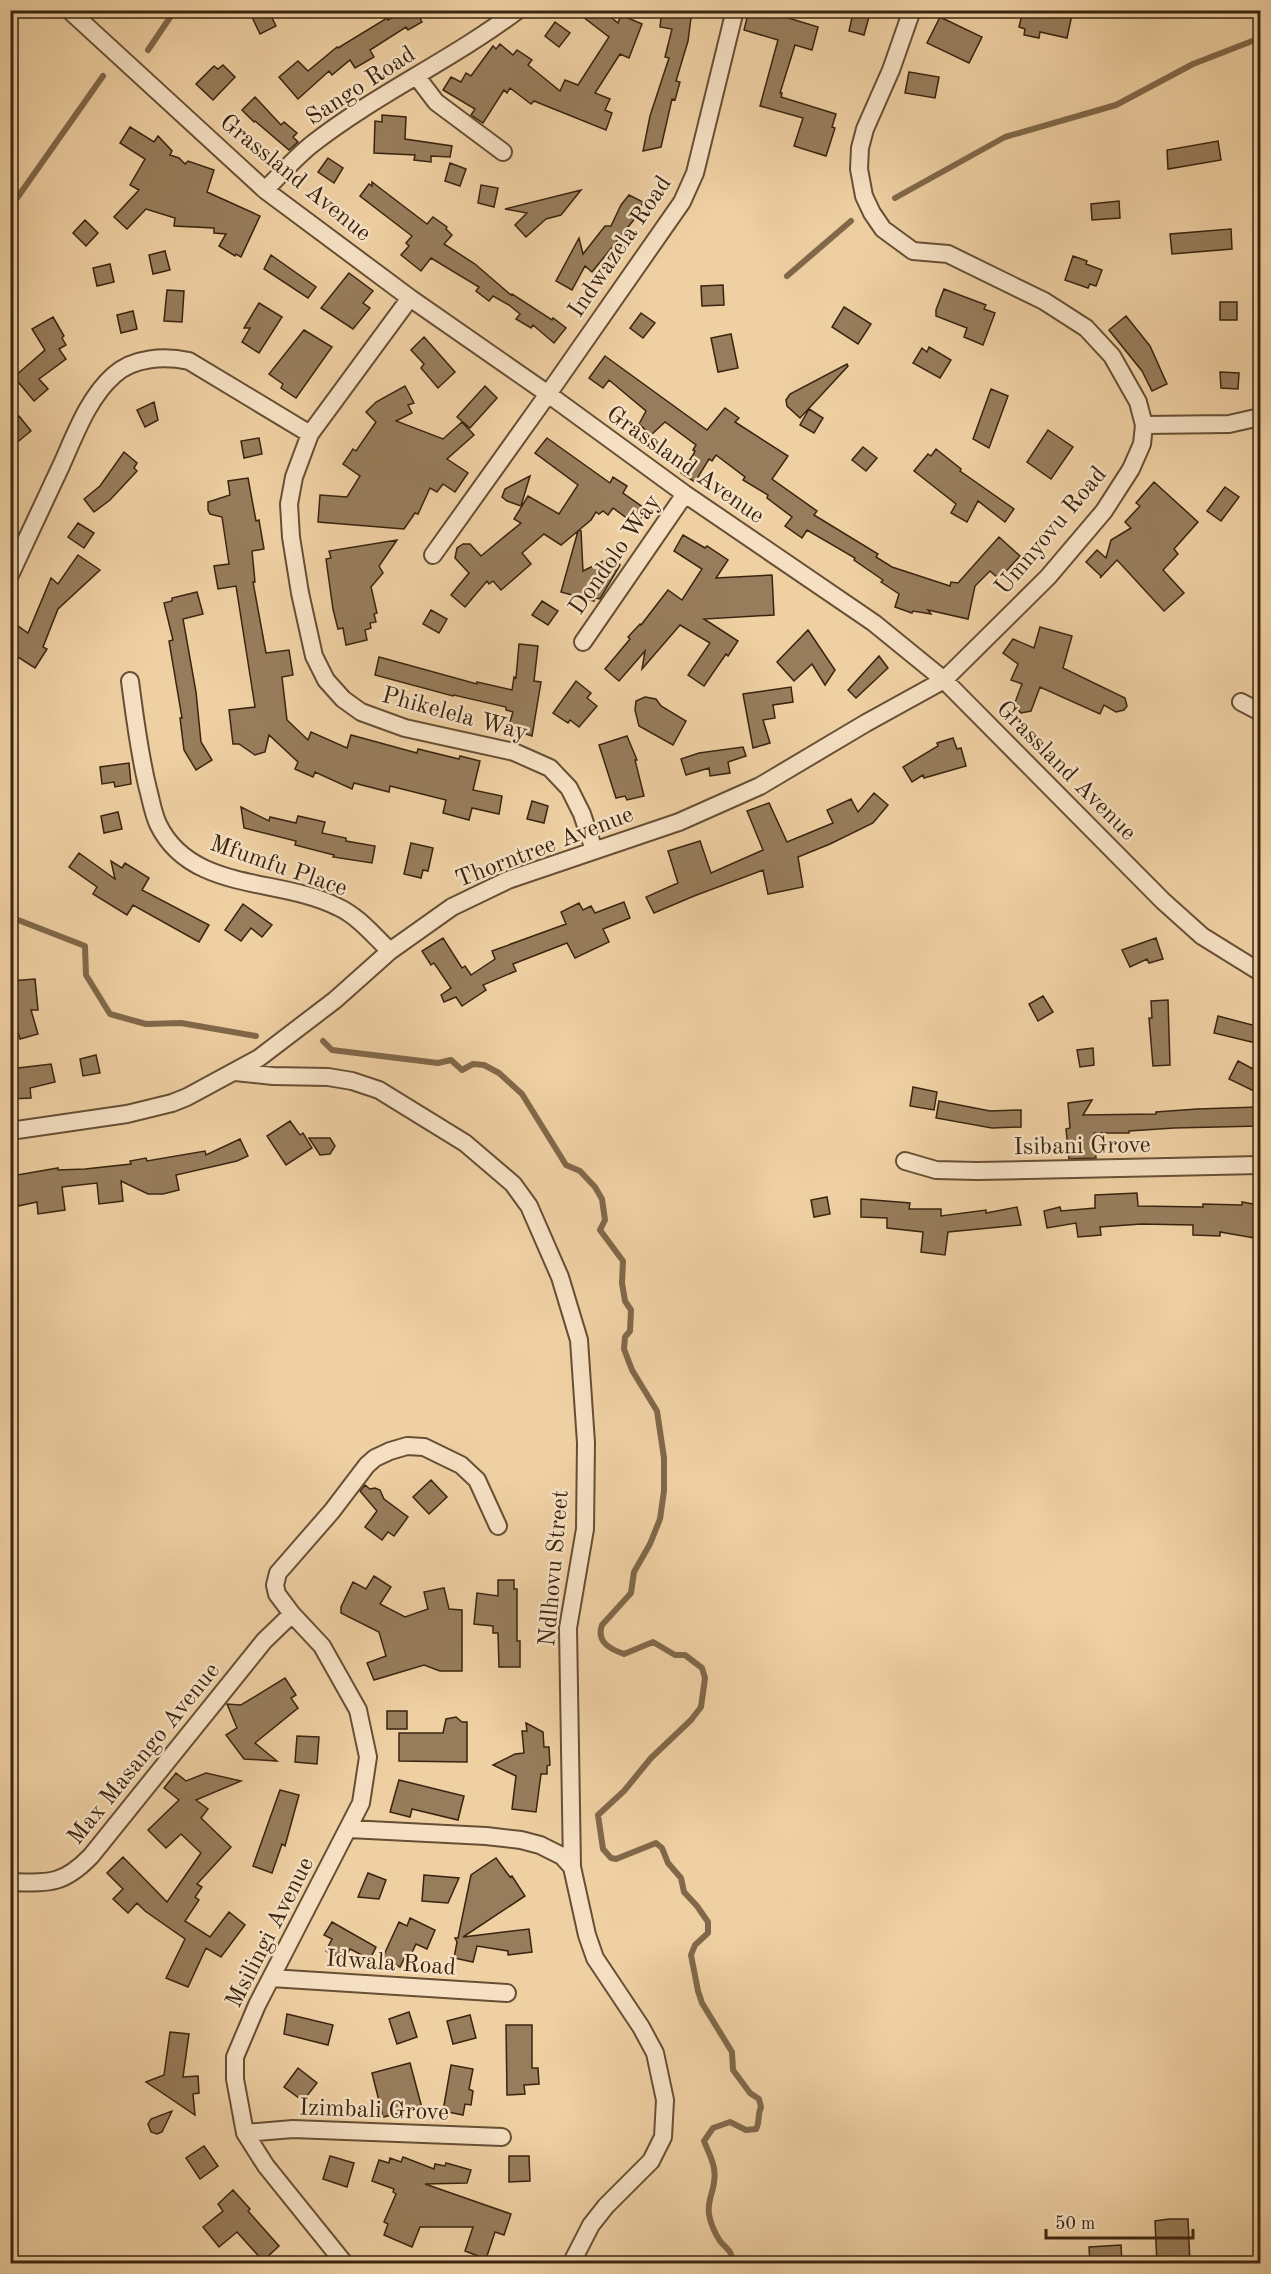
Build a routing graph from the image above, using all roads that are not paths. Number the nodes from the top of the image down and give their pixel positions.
1 (69, 10) edge
2 (518, 10) edge
3 (735, 10) edge
4 (912, 10) edge
5 (417, 77) junction
6 (503, 152) dead end
7 (266, 190) junction
8 (410, 298) junction
9 (548, 394) junction
10 (1260, 417) edge
11 (1144, 425) junction
12 (310, 434) junction
13 (686, 494) junction
14 (433, 555) dead end
15 (10, 575) edge
16 (583, 642) dead end
17 (944, 680) junction
18 (130, 681) dead end
19 (1241, 702) dead end
20 (1260, 711) edge
21 (594, 850) junction
22 (390, 951) junction
23 (1260, 972) edge
24 (235, 1072) junction
25 (10, 1131) edge
26 (905, 1161) dead end
27 (1260, 1165) edge
28 (498, 1526) dead end
29 (291, 1614) junction
30 (349, 1829) junction
31 (572, 1867) junction
32 (10, 1882) edge
33 (272, 1978) junction
34 (507, 1993) dead end
35 (245, 2133) junction
36 (502, 2137) dead end
37 (345, 2264) edge
38 (571, 2264) edge

1 - 7 street, Grassland Avenue
2 - 5 street, Sango Road
3 - 9 street, Indwazela Road
4 - 11 street, Umnyovu Road
5 - 6 street
5 - 7 street, Sango Road
7 - 8 street, Grassland Avenue
8 - 9 street, Grassland Avenue
8 - 12 street, Phikelela Way
9 - 13 street, Grassland Avenue
9 - 14 street, Indwazela Road
10 - 11 street
11 - 17 street, Umnyovu Road
12 - 15 street
12 - 21 street, Phikelela Way
13 - 16 street, Dondolo Way
13 - 17 street, Grassland Avenue
17 - 21 street, Thorntree Avenue
17 - 23 street, Grassland Avenue
18 - 22 street, Mfumfu Place
19 - 20 street
21 - 22 street, Thorntree Avenue
22 - 24 street, Thorntree Avenue
24 - 25 street, Thorntree Avenue
24 - 31 street, Ndlhovu Street
26 - 27 street, Isibani Grove
28 - 29 street, Msilingi Avenue
29 - 30 street, Msilingi Avenue
29 - 32 street, Max Masango Avenue
30 - 31 street
30 - 33 street, Msilingi Avenue
31 - 38 street, Ndlhovu Street
33 - 34 street, Idwala Road
33 - 35 street, Msilingi Avenue
35 - 36 street, Izimbali Grove
35 - 37 street, Msilingi Avenue

